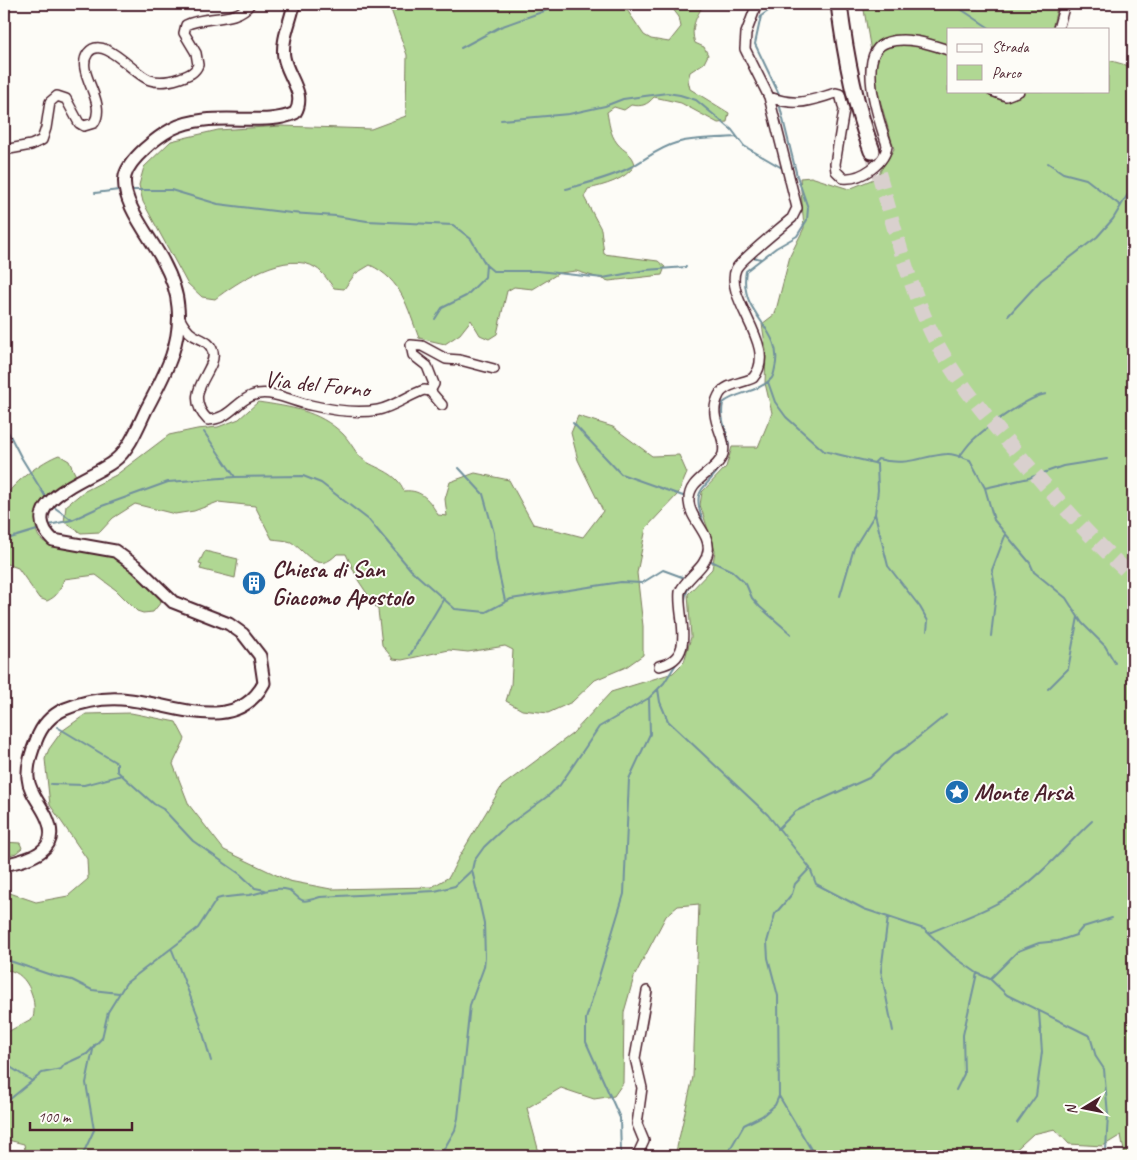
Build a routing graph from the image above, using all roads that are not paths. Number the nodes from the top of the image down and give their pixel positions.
1 (250, 4) edge
2 (294, 4) edge
3 (757, 4) edge
4 (840, 4) edge
5 (1065, 4) edge
6 (1058, 28) edge
7 (947, 50) edge
8 (995, 92) edge
9 (1016, 92) edge
10 (769, 97) junction
11 (4, 150) edge
12 (872, 151) tunnel mouth
13 (179, 316) junction
14 (494, 369) dead end
15 (430, 391) junction
16 (442, 404) dead end
17 (659, 666) dead end
18 (4, 865) edge
19 (647, 991) dead end
20 (638, 1156) edge

1 - 11 street
2 - 13 street
3 - 10 street
4 - 12 highway
5 - 6 street
7 - 10 street
8 - 9 street
10 - 17 street
13 - 15 street, Via del Forno
13 - 18 street
14 - 15 street
15 - 16 street
19 - 20 street

